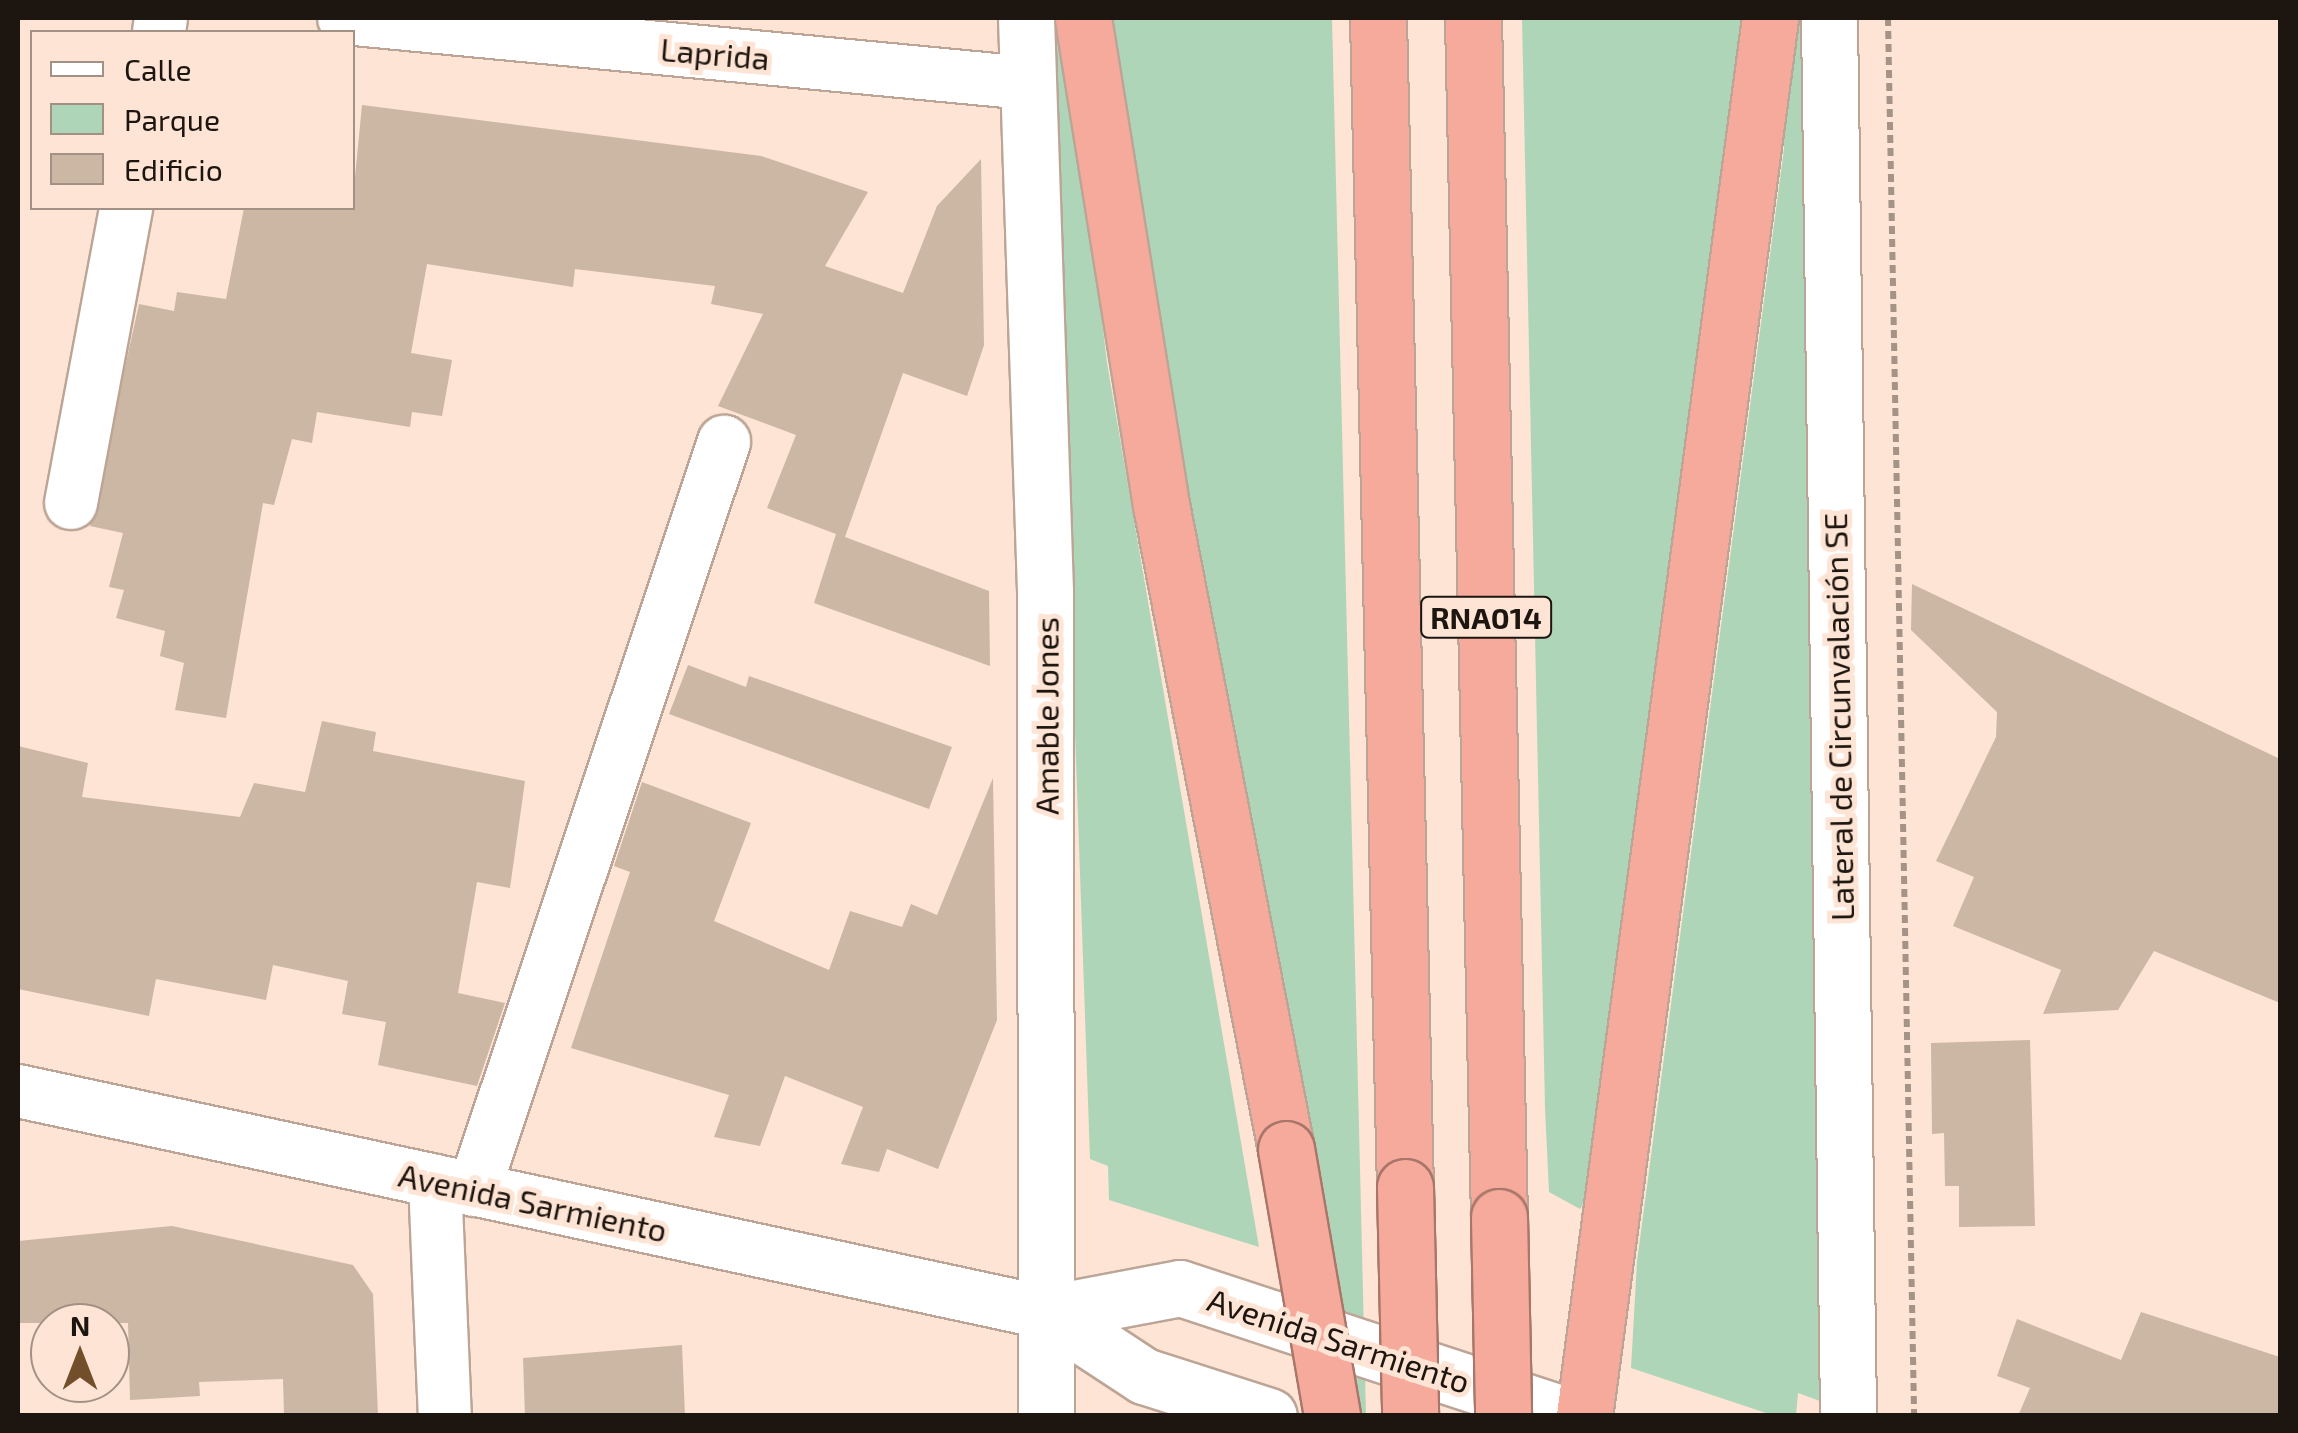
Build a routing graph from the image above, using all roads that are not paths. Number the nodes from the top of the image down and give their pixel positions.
1 (344, 18) edge
2 (1026, 18) edge
3 (1083, 18) edge
4 (1378, 18) edge
5 (1473, 18) edge
6 (1770, 18) edge
7 (1830, 18) edge
8 (1027, 83) junction
9 (126, 210) edge
10 (724, 442) dead end
11 (71, 503) dead end
12 (18, 1091) edge
13 (455, 1186) junction
14 (1048, 1313) junction
15 (445, 1416) edge
16 (1046, 1416) edge
17 (1269, 1416) edge
18 (1332, 1416) edge
19 (1410, 1416) edge
20 (1503, 1416) edge
21 (1569, 1416) edge
22 (1584, 1416) edge
23 (1848, 1416) edge

1 - 8 street, Laprida
2 - 8 street, Amable Jones
3 - 18 highway, bridge
4 - 19 highway, RNA014, bridge
5 - 20 highway, RNA014, bridge
6 - 22 highway
7 - 23 street, Lateral de Circunvalación SE
8 - 14 street, Amable Jones
9 - 11 street
10 - 13 street
12 - 13 street, Avenida Sarmiento
13 - 14 street, Avenida Sarmiento
13 - 15 street
14 - 16 street, Amable Jones
14 - 17 street, Avenida Sarmiento
14 - 21 street, Avenida Sarmiento

